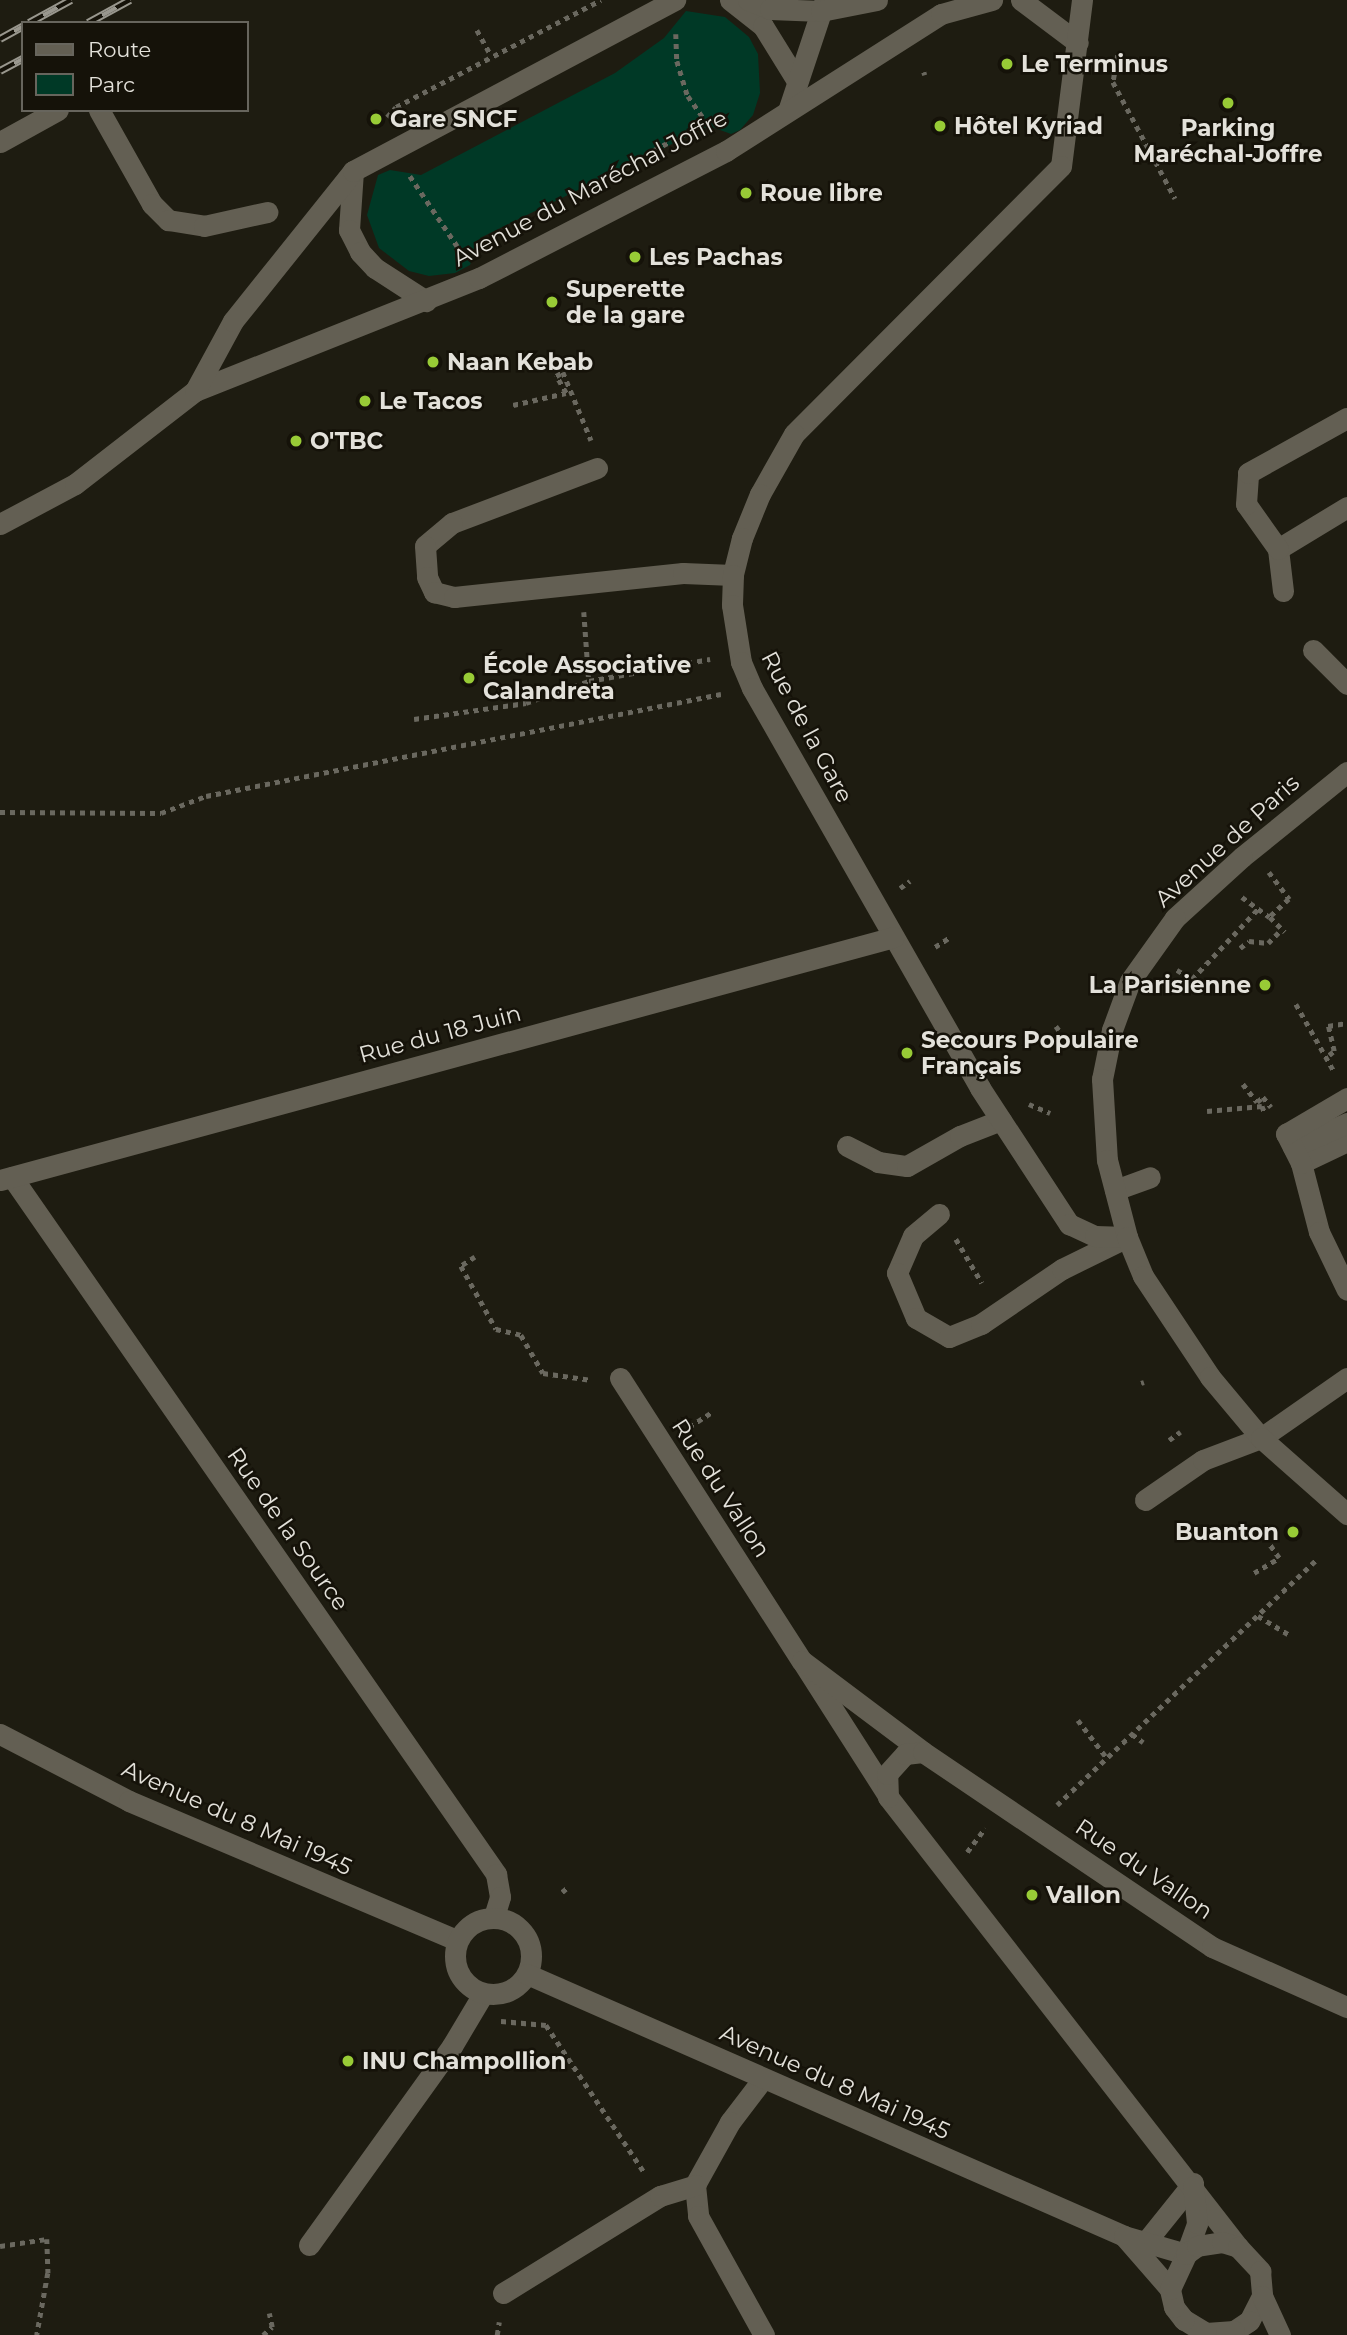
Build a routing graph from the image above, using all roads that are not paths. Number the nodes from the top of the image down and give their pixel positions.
1 (730, 0) edge
2 (748, 0) edge
3 (877, 0) edge
4 (992, 0) edge
5 (1021, 0) edge
6 (1082, 0) edge
7 (673, 1) edge
8 (823, 6) edge
9 (1078, 43) junction
10 (797, 81) junction
11 (789, 107) junction
12 (54, 112) edge
13 (100, 112) edge
14 (0, 142) edge
15 (353, 171) junction
16 (267, 212) dead end
17 (426, 301) junction
18 (195, 391) junction
19 (1347, 418) edge
20 (597, 468) dead end
21 (1347, 507) edge
22 (0, 524) edge
23 (1278, 549) junction
24 (733, 575) junction
25 (1283, 591) dead end
26 (1313, 650) dead end
27 (1347, 684) edge
28 (1347, 772) edge
29 (894, 937) junction
30 (1343, 1091) edge
31 (1001, 1120) junction
32 (1347, 1123) edge
33 (1347, 1141) edge
34 (847, 1146) dead end
35 (1296, 1155) junction
36 (1150, 1177) dead end
37 (6, 1179) edge
38 (1115, 1190) junction
39 (939, 1213) dead end
40 (1127, 1237) junction
41 (1347, 1290) edge
42 (620, 1378) dead end
43 (1347, 1378) edge
44 (1261, 1438) junction
45 (1145, 1500) dead end
46 (1347, 1514) edge
47 (802, 1661) junction
48 (0, 1734) edge
49 (923, 1752) junction
50 (888, 1797) junction
51 (494, 1917) junction
52 (457, 1940) junction
53 (527, 1974) junction
54 (483, 1994) junction
55 (1347, 2007) edge
56 (762, 2080) junction
57 (1193, 2183) junction
58 (695, 2185) junction
59 (1124, 2236) junction
60 (1148, 2239) junction
61 (309, 2245) dead end
62 (1238, 2247) junction
63 (1185, 2254) junction
64 (1170, 2289) junction
65 (503, 2293) dead end
66 (1262, 2297) junction
67 (1243, 2333) edge
68 (1206, 2334) edge
69 (764, 2335) edge
70 (1280, 2335) edge

1 - 10 street
2 - 8 street
3 - 8 street
4 - 11 street, Avenue du Maréchal Joffre
5 - 9 street
6 - 9 street, Rue de la Gare
7 - 15 street, Avenue du Maréchal Joffre
8 - 10 street
9 - 24 street, Rue de la Gare
10 - 11 street
11 - 17 street, Avenue du Maréchal Joffre
12 - 14 street
13 - 16 street
15 - 17 street
15 - 18 street, Avenue du Maréchal Joffre
17 - 18 street, Avenue du Maréchal Joffre
18 - 22 street, Avenue du Maréchal Joffre
19 - 23 street
20 - 24 street
21 - 23 street
23 - 25 street
24 - 29 street, Rue de la Gare
26 - 27 street
28 - 38 street, Avenue de Paris
29 - 31 street, Rue de la Gare
29 - 37 street, Rue du 18 Juin
30 - 35 street
31 - 34 street
31 - 40 street, Rue de la Gare
32 - 35 street
33 - 35 street
35 - 41 street
36 - 38 street
37 - 51 street, Rue de la Source
38 - 40 street, Avenue de Paris
39 - 40 street
40 - 44 street, Avenue de Paris
42 - 47 street, Rue du Vallon
43 - 44 street
44 - 45 street
44 - 46 street, Avenue de Paris
47 - 49 street, Rue du Vallon
47 - 50 street, Rue du Vallon
48 - 52 street, Avenue du 8 Mai 1945
49 - 50 street
49 - 55 street, Rue du Vallon
50 - 57 street, Rue du Vallon
51 - 52 street
51 - 53 street
52 - 54 street
53 - 54 street
53 - 56 street, Avenue du 8 Mai 1945
54 - 61 street
56 - 58 street
56 - 59 street, Avenue du 8 Mai 1945
57 - 60 street
57 - 62 street, Rue du Vallon
57 - 63 street
58 - 65 street
58 - 69 street
59 - 60 street, Avenue du 8 Mai 1945
59 - 64 street, Avenue du 8 Mai 1945
60 - 63 street, Avenue du 8 Mai 1945
62 - 63 street
62 - 66 street
63 - 64 street
64 - 68 street
66 - 67 street
66 - 70 street
67 - 68 street

